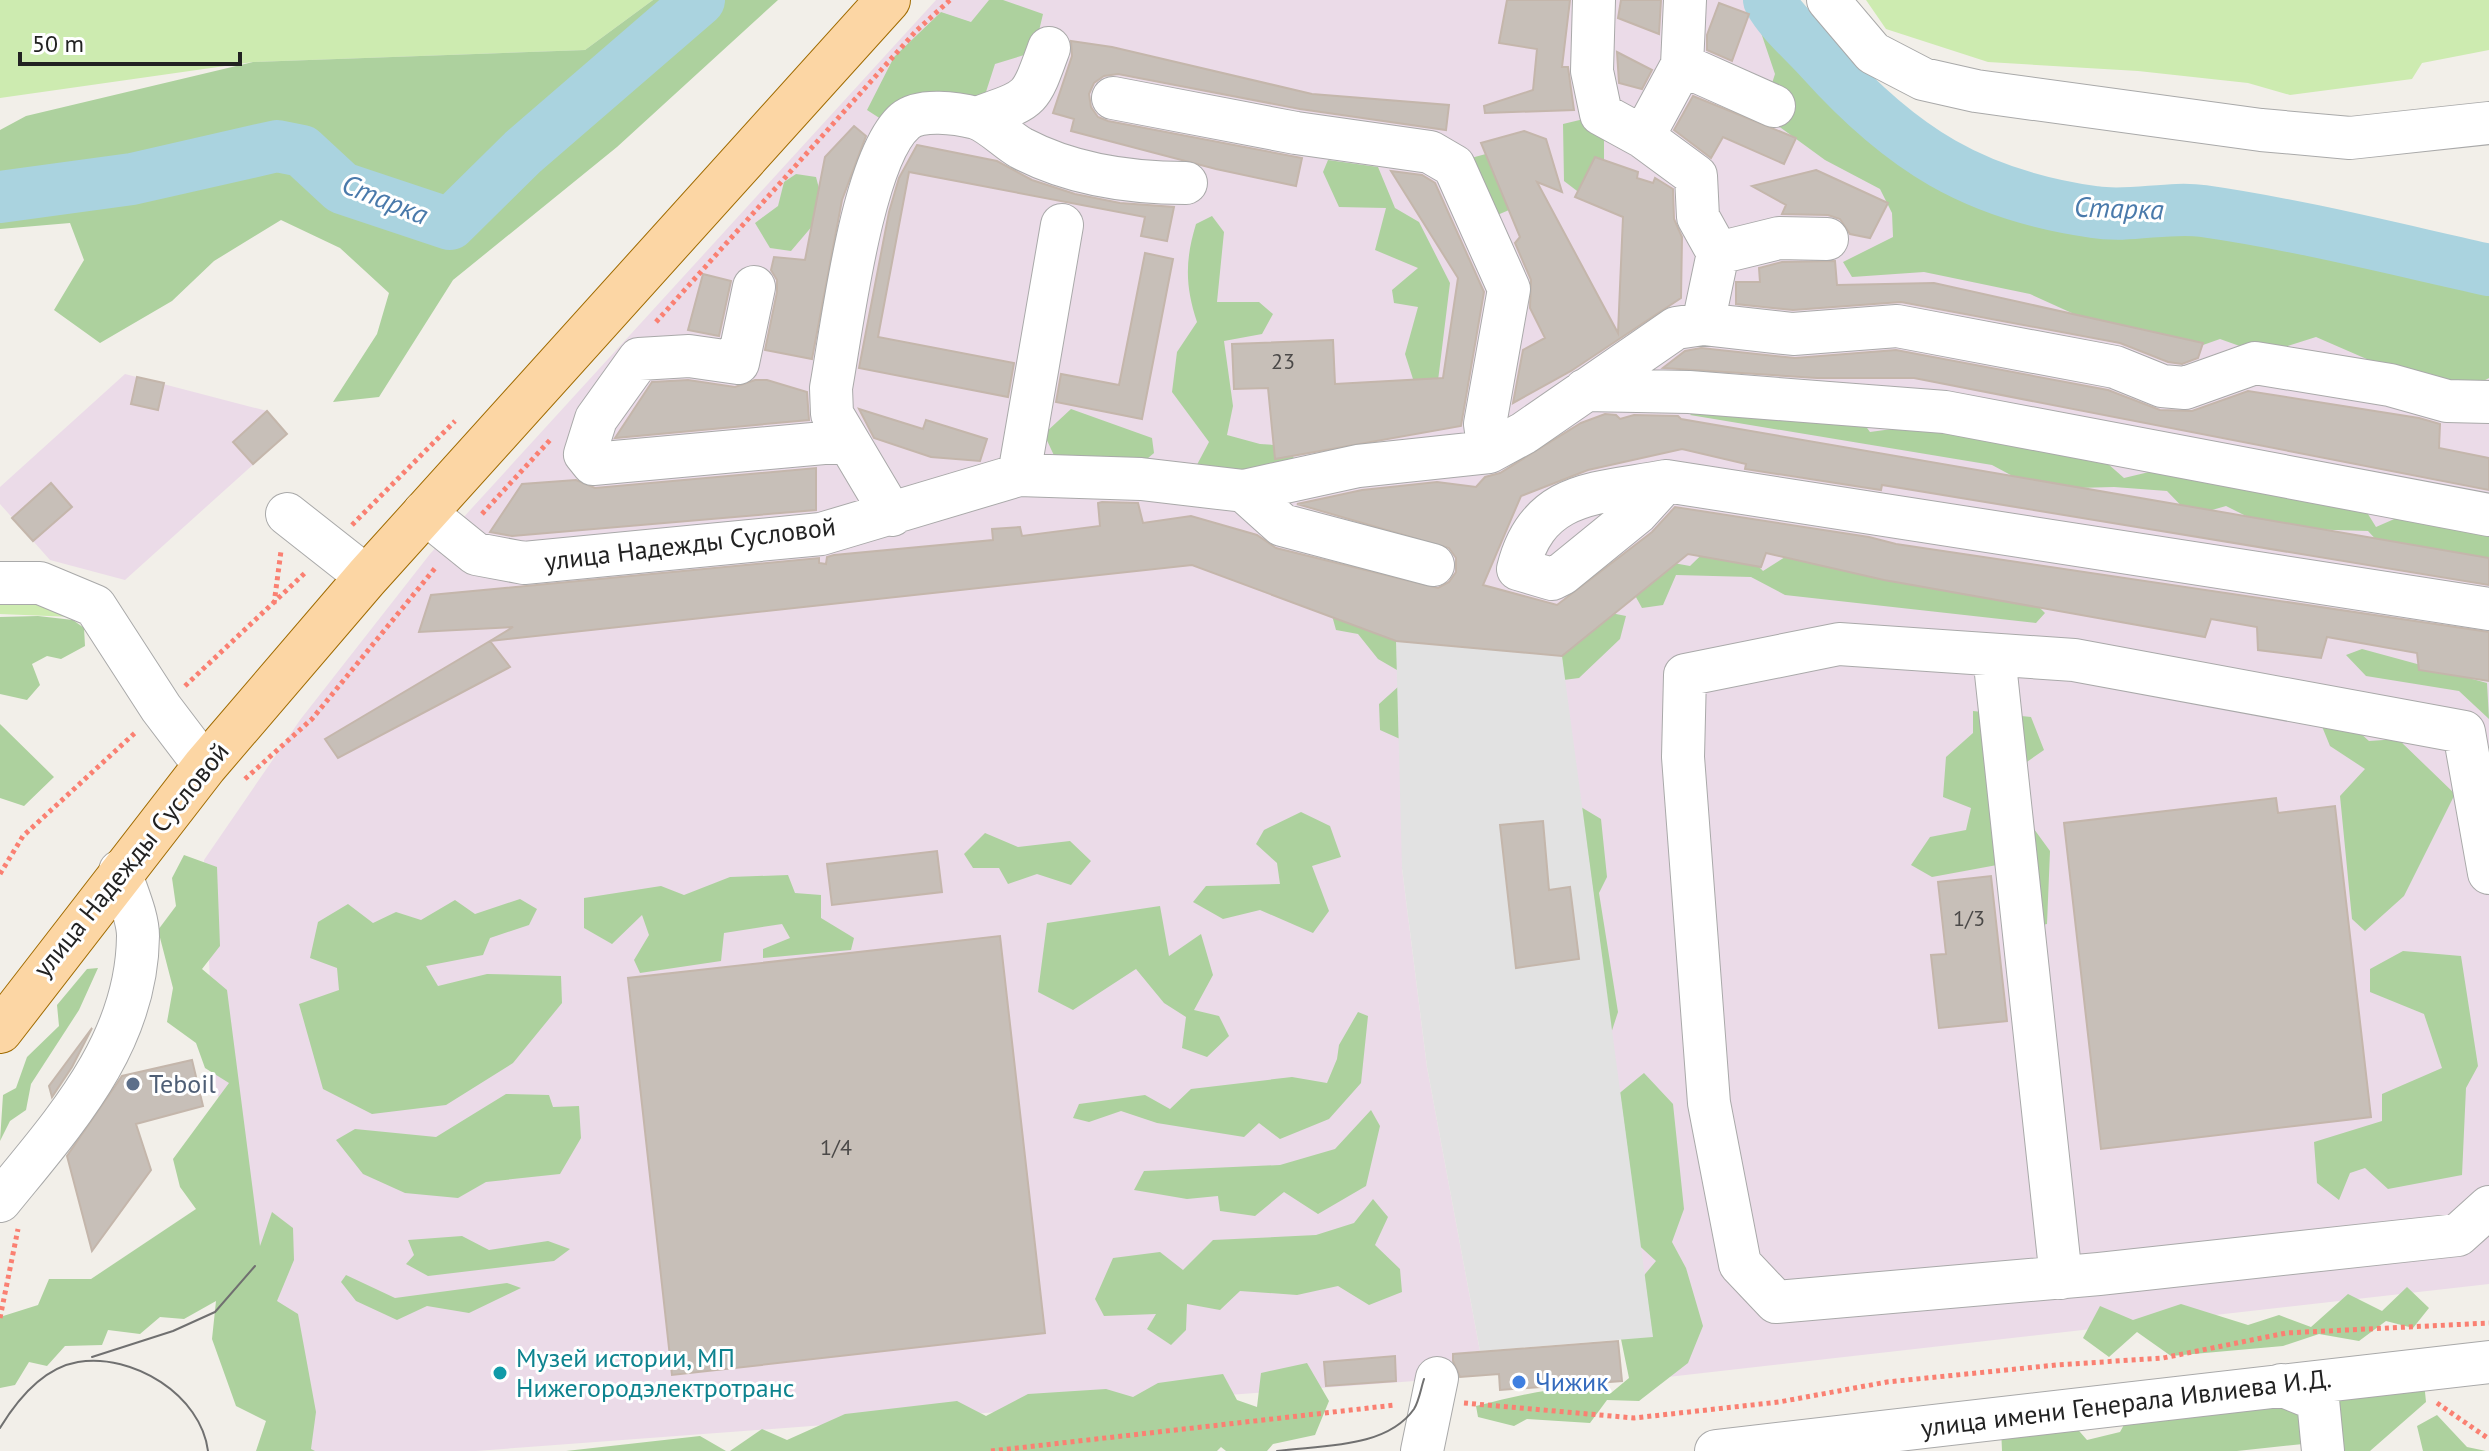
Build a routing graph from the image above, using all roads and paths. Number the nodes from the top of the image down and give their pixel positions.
1 (888, 0) edge
2 (950, 0) edge
3 (1594, 0) edge
4 (1685, 0) edge
5 (1828, 0) edge
6 (1049, 48) dead end
7 (1682, 65) junction
8 (1113, 98) dead end
9 (1774, 106) dead end
10 (977, 118) junction
11 (2489, 123) edge
12 (1643, 137) junction
13 (1186, 183) dead end
14 (1062, 225) dead end
15 (1827, 239) dead end
16 (1718, 253) junction
17 (754, 287) dead end
18 (1703, 324) junction
19 (651, 328) dead end
20 (1585, 390) junction
21 (2489, 402) edge
22 (465, 411) dead end
23 (560, 429) dead end
24 (846, 441) junction
25 (1489, 452) junction
26 (1019, 475) junction
27 (1666, 481) dead end
28 (1244, 491) junction
29 (424, 512) junction
30 (287, 514) joint
31 (892, 515) junction
32 (2489, 515) edge
33 (458, 540) junction
34 (328, 549) junction
35 (1433, 565) dead end
36 (367, 577) junction
37 (0, 583) edge
38 (273, 605) junction
39 (2489, 609) edge
40 (1994, 655) junction
41 (161, 708) junction
42 (221, 776) junction
43 (120, 871) junction
44 (2489, 873) edge
45 (0, 874) edge
46 (0, 1031) edge
47 (9, 1190) edge
48 (2489, 1207) edge
49 (2061, 1278) junction
50 (0, 1318) edge
51 (2489, 1323) edge
52 (2489, 1362) edge
53 (2281, 1385) junction
54 (1435, 1389) junction
55 (2428, 1398) dead end
56 (2489, 1439) edge
57 (991, 1451) edge
58 (1422, 1451) edge
59 (1716, 1451) edge
60 (2323, 1451) edge

1 - 29 main road, улица Надежды Сусловой
2 - 19 path
3 - 12 street
4 - 7 street
5 - 11 street
6 - 10 street
7 - 9 street
7 - 12 street
8 - 25 street
10 - 13 street
10 - 24 street
12 - 16 street
14 - 26 street
15 - 16 street
16 - 18 street
17 - 24 street
18 - 20 street, улица Надежды Сусловой
18 - 21 street, улица Надежды Сусловой
20 - 25 street, улица Надежды Сусловой
20 - 32 street
22 - 34 path
23 - 33 path
24 - 31 street
25 - 28 street, улица Надежды Сусловой
26 - 28 street, улица Надежды Сусловой
26 - 31 street, улица Надежды Сусловой
27 - 39 street
28 - 35 street
29 - 33 street, улица Надежды Сусловой
29 - 36 main road, улица Надежды Сусловой
30 - 34 street
30 - 38 path
31 - 33 street, улица Надежды Сусловой
33 - 42 path
34 - 36 street
34 - 38 path
36 - 42 main road, улица Надежды Сусловой
37 - 41 street
38 - 41 path
40 - 44 street
40 - 49 street
40 - 49 street
41 - 42 street
41 - 45 path
42 - 43 main road, улица Надежды Сусловой
43 - 46 main road, улица Надежды Сусловой
43 - 47 street
47 - 50 path
48 - 49 street
51 - 54 path
52 - 53 street, улица имени Генерала Ивлиева И.Д.
53 - 59 street, улица имени Генерала Ивлиева И.Д.
53 - 60 street
54 - 57 path
54 - 58 street
55 - 56 path

